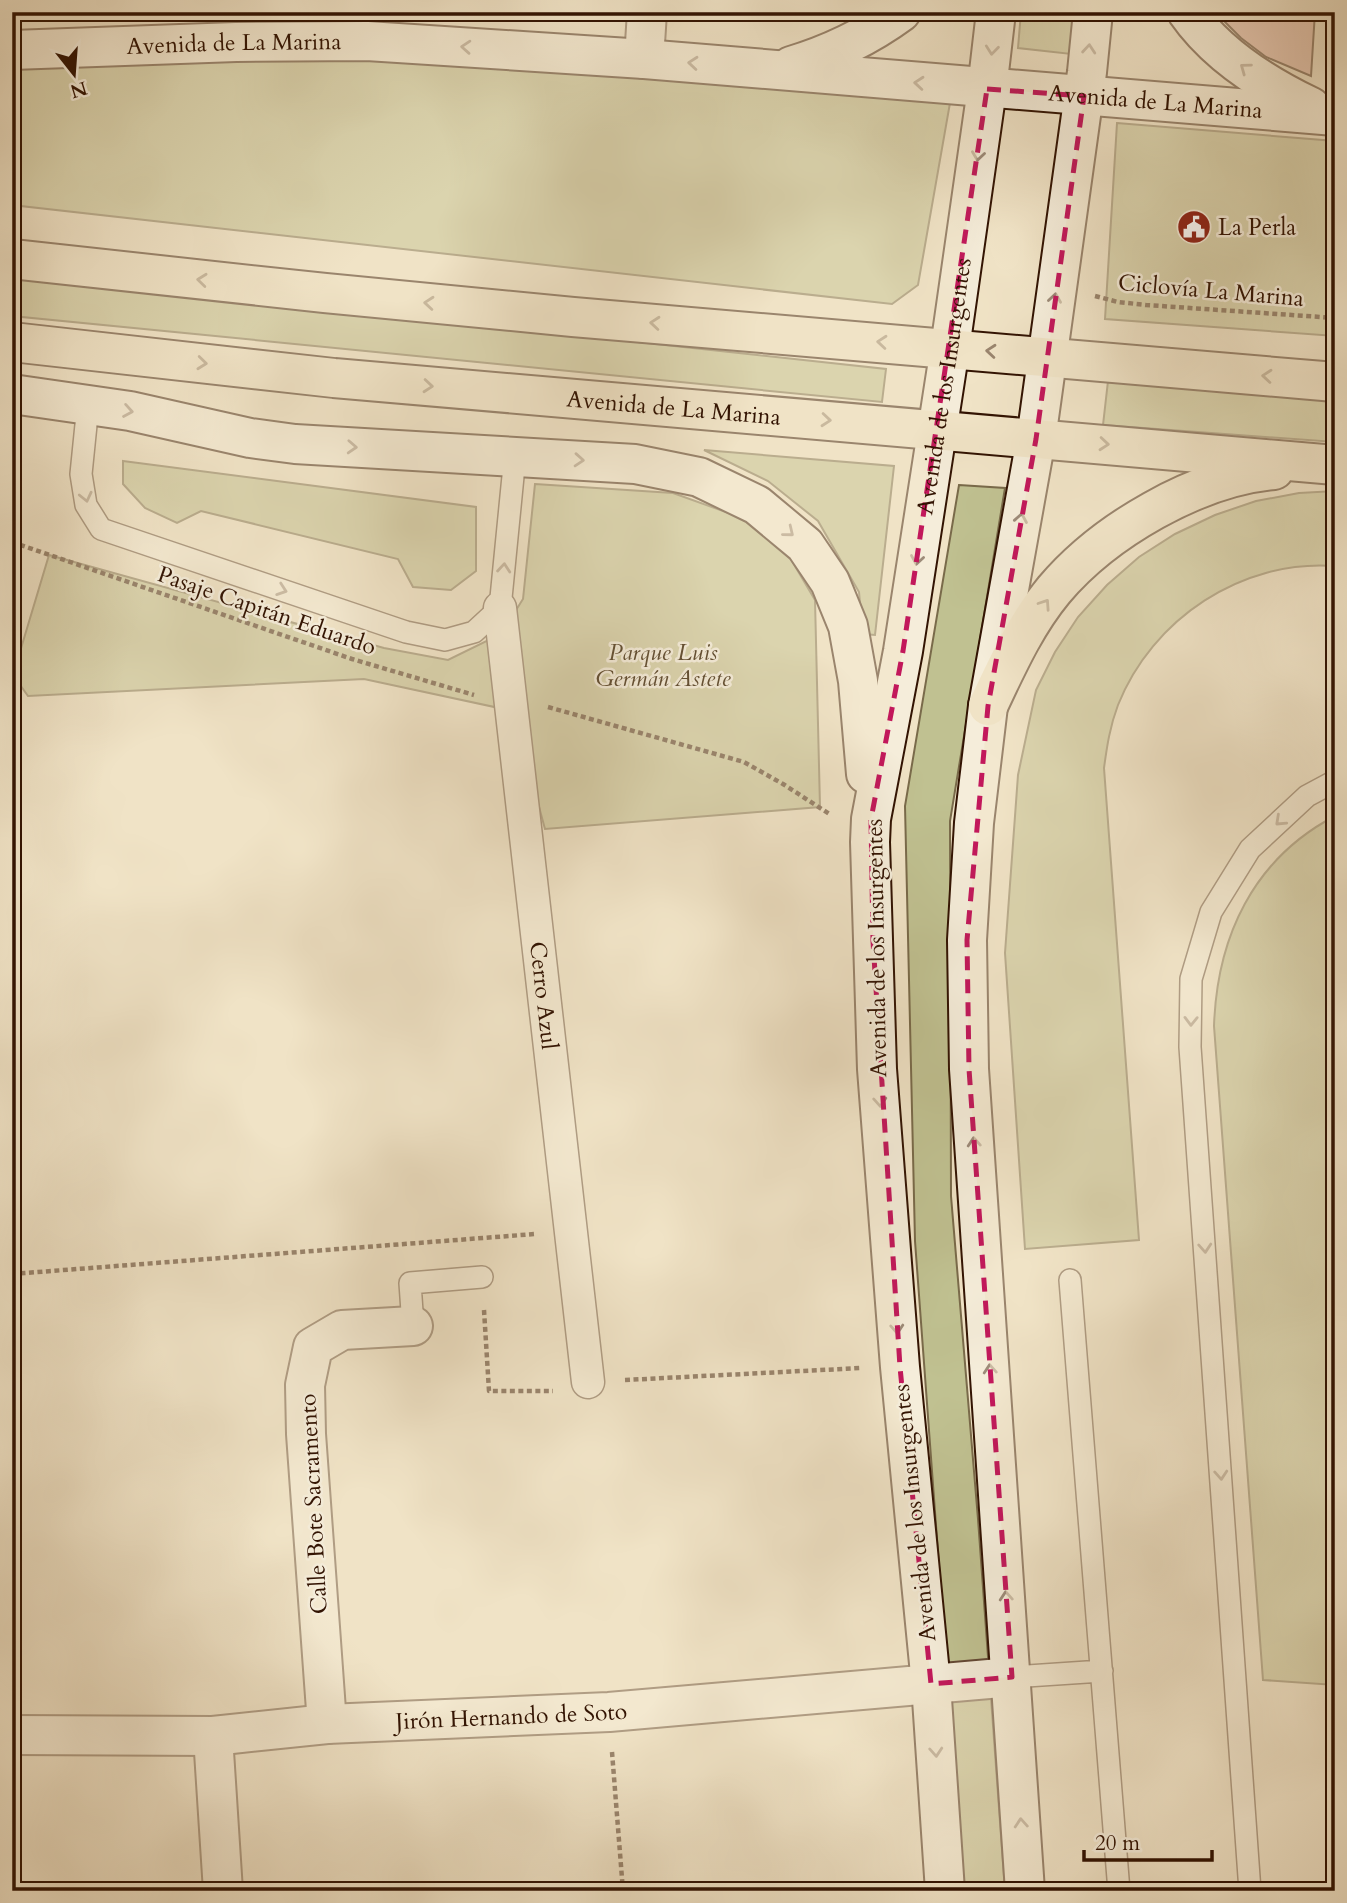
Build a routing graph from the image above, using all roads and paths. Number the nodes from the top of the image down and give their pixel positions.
1 (647, 12) edge
2 (901, 12) edge
3 (996, 12) edge
4 (1093, 12) edge
5 (1187, 12) edge
6 (12, 50) edge
7 (644, 59) junction
8 (775, 71) junction
9 (987, 89) junction
10 (1084, 96) junction
11 (1330, 115) edge
12 (12, 259) edge
13 (1058, 282) junction
14 (1335, 318) edge
15 (12, 342) edge
16 (950, 348) junction
17 (1047, 356) junction
18 (1335, 382) edge
19 (12, 394) edge
20 (88, 405) junction
21 (937, 430) junction
22 (1036, 439) junction
23 (514, 456) junction
24 (1335, 465) edge
25 (12, 542) edge
26 (500, 608) junction
27 (510, 701) junction
28 (988, 706) junction
29 (1335, 781) edge
30 (871, 831) junction
31 (570, 1231) junction
32 (479, 1238) junction
33 (12, 1275) edge
34 (482, 1277) junction
35 (1070, 1280) dead end
36 (413, 1326) joint
37 (900, 1367) junction
38 (588, 1382) junction
39 (1102, 1671) junction
40 (1012, 1677) junction
41 (931, 1684) junction
42 (609, 1712) junction
43 (327, 1724) junction
44 (12, 1735) edge
45 (213, 1736) junction
46 (223, 1891) edge
47 (623, 1891) edge
48 (945, 1891) edge
49 (1025, 1891) edge
50 (1119, 1891) edge
51 (1250, 1891) edge

1 - 7 main road
2 - 8 main road
3 -> 9 main road, Avenida de los Insurgentes
10 -> 4 main road
11 -> 5 main road
7 -> 6 main road, Avenida de La Marina
8 -> 7 main road, Avenida de La Marina
9 -> 8 main road, Avenida de La Marina
9 - 10 main road, Avenida de La Marina
9 -> 16 main road, Avenida de los Insurgentes
10 - 11 main road, Avenida de La Marina
10 - 13 main road
16 -> 12 main road
13 - 14 path, Ciclovía La Marina
17 -> 13 main road
15 -> 21 main road, Avenida de La Marina
17 -> 16 main road
16 - 21 main road, Avenida de los Insurgentes
18 -> 17 main road
17 - 22 main road
19 - 20 main road
20 -> 23 main road
20 -> 26 lane
21 - 22 main road, Avenida de La Marina
21 -> 30 main road, Avenida de los Insurgentes
22 -> 24 main road, Avenida de La Marina
28 -> 22 main road
26 -> 23 lane
23 -> 30 main road
28 -> 24 main road
25 - 27 path, Pasaje Capitán Eduardo
26 - 27 street, Cerro Azul
27 - 30 path, Pasaje Capitán Eduardo
27 - 31 street, Cerro Azul
40 -> 28 main road
29 -> 51 lane
30 -> 37 main road, Avenida de los Insurgentes
31 - 32 path
31 - 38 street, Cerro Azul
32 - 33 path
32 - 34 path
34 - 36 lane
34 - 38 path
35 - 39 lane
36 - 43 main road, Calle Bote Sacramento
37 - 38 path
37 - 41 main road, Avenida de los Insurgentes
39 - 40 lane
39 - 50 lane
40 - 41 main road, Jirón Hernando de Soto
49 -> 40 main road
41 - 42 main road, Jirón Hernando de Soto
41 -> 48 main road, Avenida de los Insurgentes
42 - 43 main road, Jirón Hernando de Soto
42 - 47 path
43 - 45 main road, Jirón Hernando de Soto
44 - 45 main road, Jirón Hernando de Soto
45 - 46 main road

